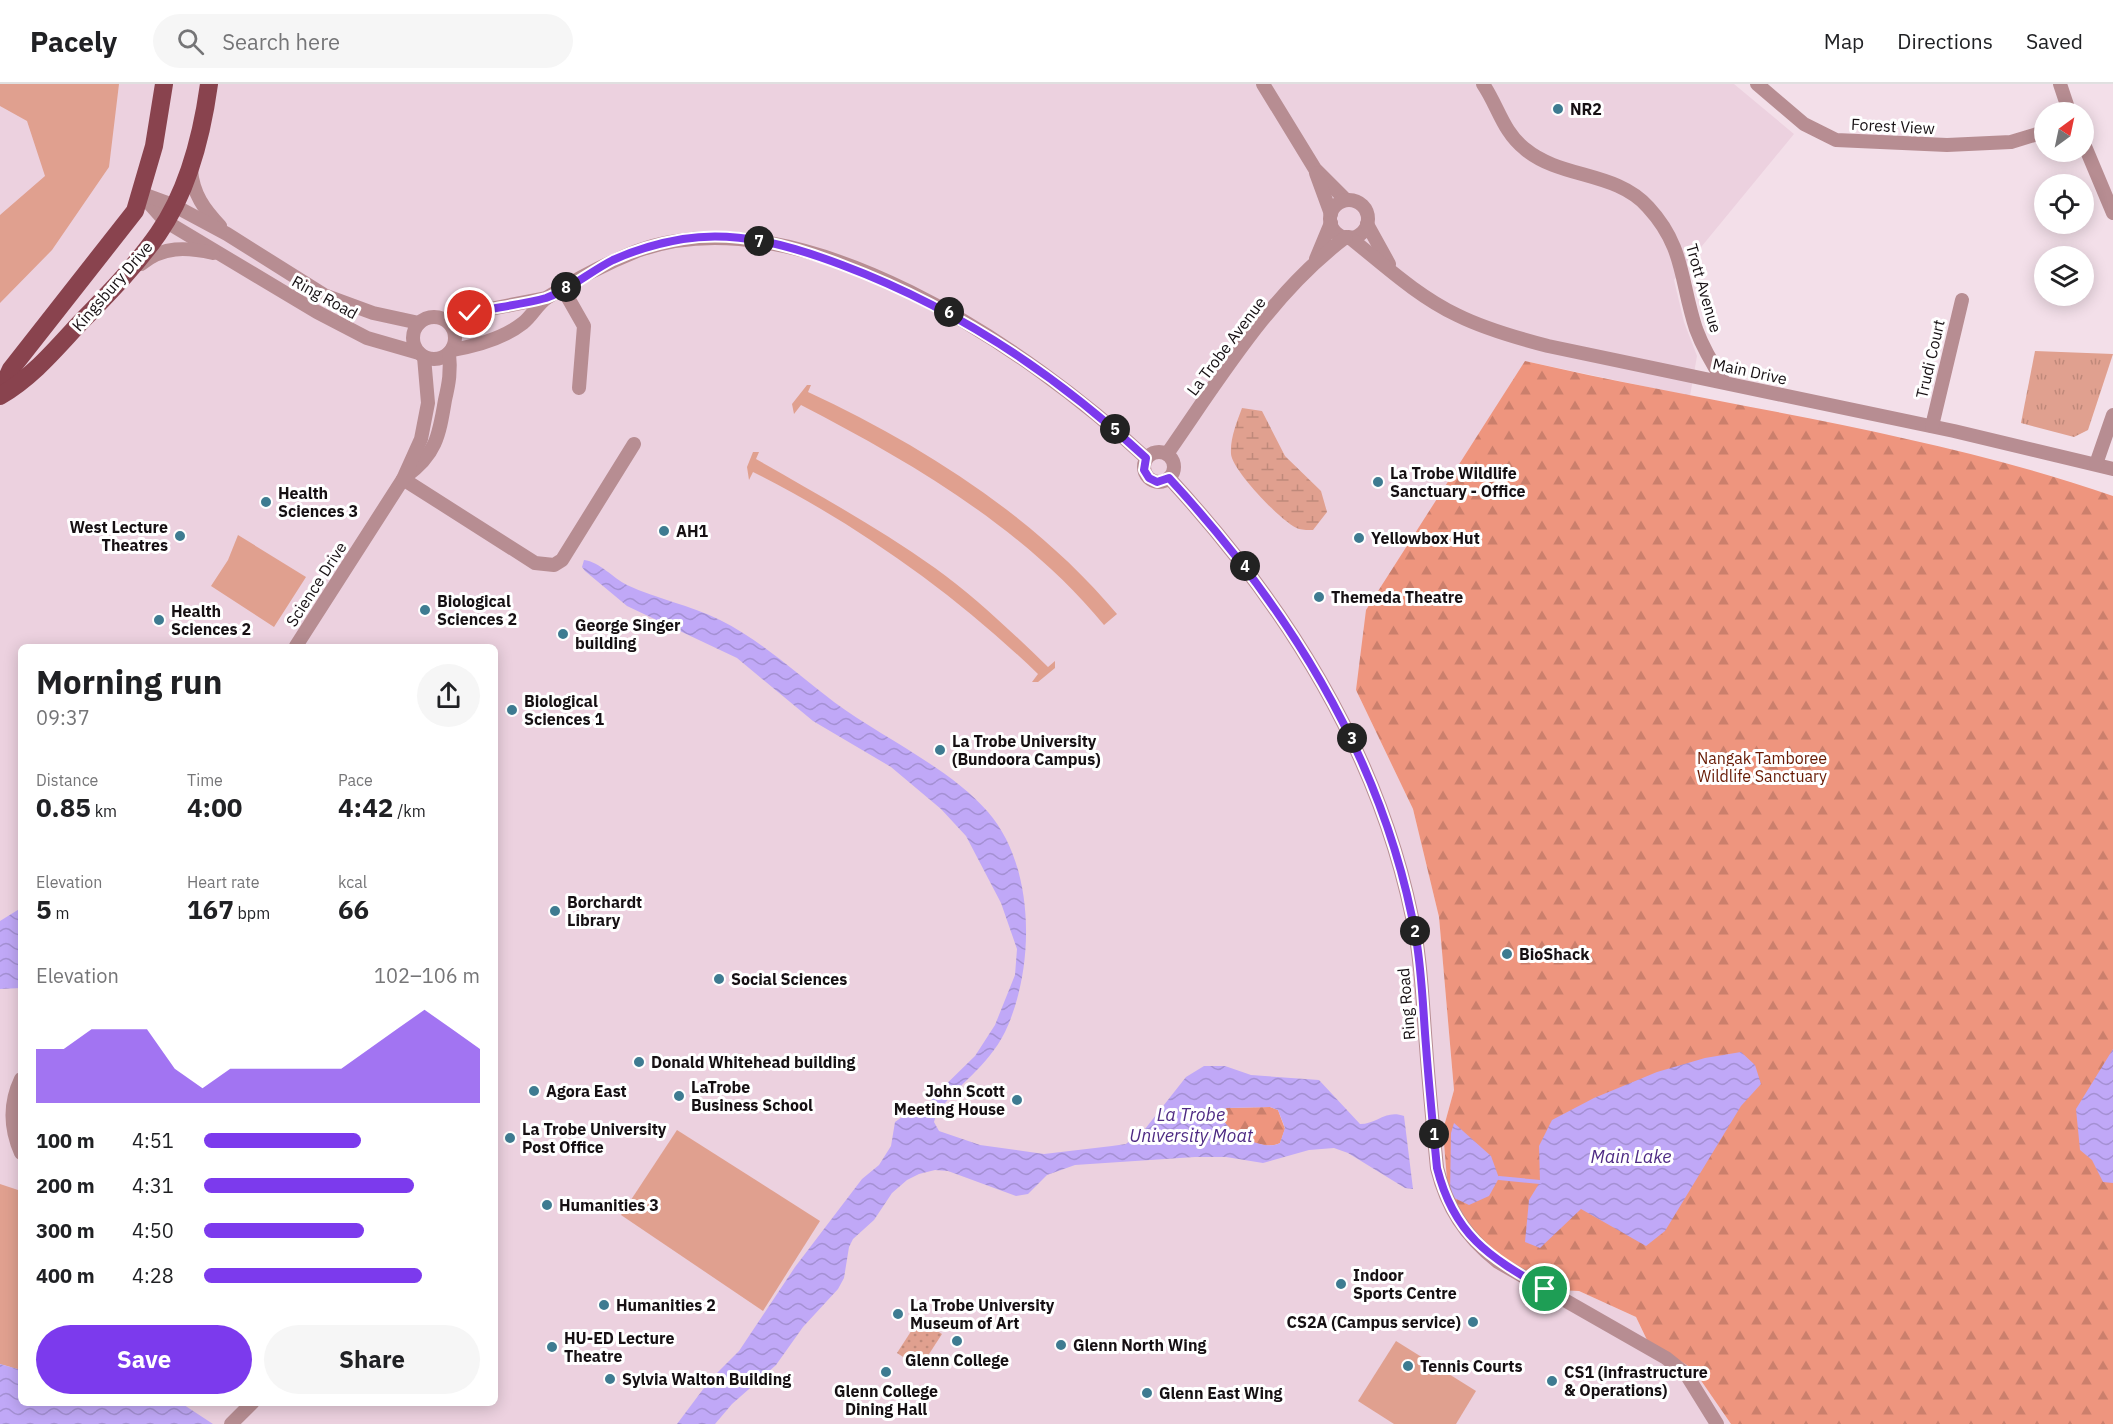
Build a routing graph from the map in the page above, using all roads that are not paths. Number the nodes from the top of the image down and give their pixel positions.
1 (164, 84) edge
2 (209, 84) edge
3 (1263, 84) edge
4 (1483, 84) edge
5 (1757, 84) edge
6 (2060, 84) edge
7 (2067, 102) edge
8 (2034, 135) edge
9 (2092, 162) edge
10 (190, 165) junction
11 (1315, 169) junction
12 (140, 194) junction
13 (1346, 200) junction
14 (169, 213) junction
15 (2113, 213) edge
16 (1331, 218) junction
17 (1367, 224) junction
18 (227, 234) junction
19 (1347, 237) junction
20 (221, 254) junction
21 (1315, 261) junction
22 (1394, 271) junction
23 (120, 281) junction
24 (563, 289) junction
25 (546, 298) junction
26 (1962, 300) dead end
27 (418, 323) junction
28 (450, 323) junction
29 (450, 352) junction
30 (422, 355) junction
31 (1724, 382) junction
32 (579, 388) dead end
33 (0, 394) edge
34 (2113, 415) edge
35 (1932, 426) junction
36 (424, 428) junction
37 (440, 434) junction
38 (634, 444) dead end
39 (1167, 454) junction
40 (1146, 458) junction
41 (2096, 464) junction
42 (2113, 469) edge
43 (1169, 478) junction
44 (403, 479) junction
45 (297, 644) edge
46 (18, 1088) edge
47 (18, 1142) edge
48 (237, 1406) edge
49 (249, 1406) edge
50 (231, 1424) edge
51 (1717, 1424) edge

1 - 12 main road, Kingsbury Drive
2 - 10 main road, Kingsbury Drive
3 - 11 street
4 - 31 street, Trott Avenue
5 - 8 street, Forest View
6 - 7 street
9 - 15 street
10 - 14 main road, Kingsbury Drive
10 - 18 street, Ring Road
11 - 13 street
11 - 16 street
12 - 14 street, Ring Road
12 - 33 main road, Kingsbury Drive
13 - 16 street
13 - 17 street
14 - 18 street, Ring Road
14 - 20 street, Ring Road
14 - 23 main road, Kingsbury Drive
16 - 19 street
16 - 21 street, La Trobe Avenue
17 - 19 street
17 - 22 street, Main Drive
18 - 27 street, Ring Road
19 - 21 street, La Trobe Avenue
19 - 22 street, Main Drive
20 - 23 street, Ring Road
20 - 30 street, Ring Road
21 - 39 street, La Trobe Avenue
22 - 31 street, Main Drive
23 - 33 main road, Kingsbury Drive
24 - 25 street
24 - 32 street
24 - 40 street
25 - 28 street
25 - 29 street
26 - 35 street, Trudi Court
27 - 28 street
27 - 30 street
28 - 29 street
29 - 30 street
29 - 37 street, Science Drive
30 - 36 street, Science Drive
31 - 35 street, Main Drive
34 - 41 street
35 - 41 street, Main Drive
36 - 37 street
36 - 44 street, Science Drive
37 - 44 street, Science Drive
38 - 44 street
39 - 40 street
39 - 43 street
40 - 43 street
41 - 42 street, Main Drive
43 - 51 street, Ring Road
44 - 45 street, Science Drive
46 - 47 street
48 - 50 street
49 - 50 street

